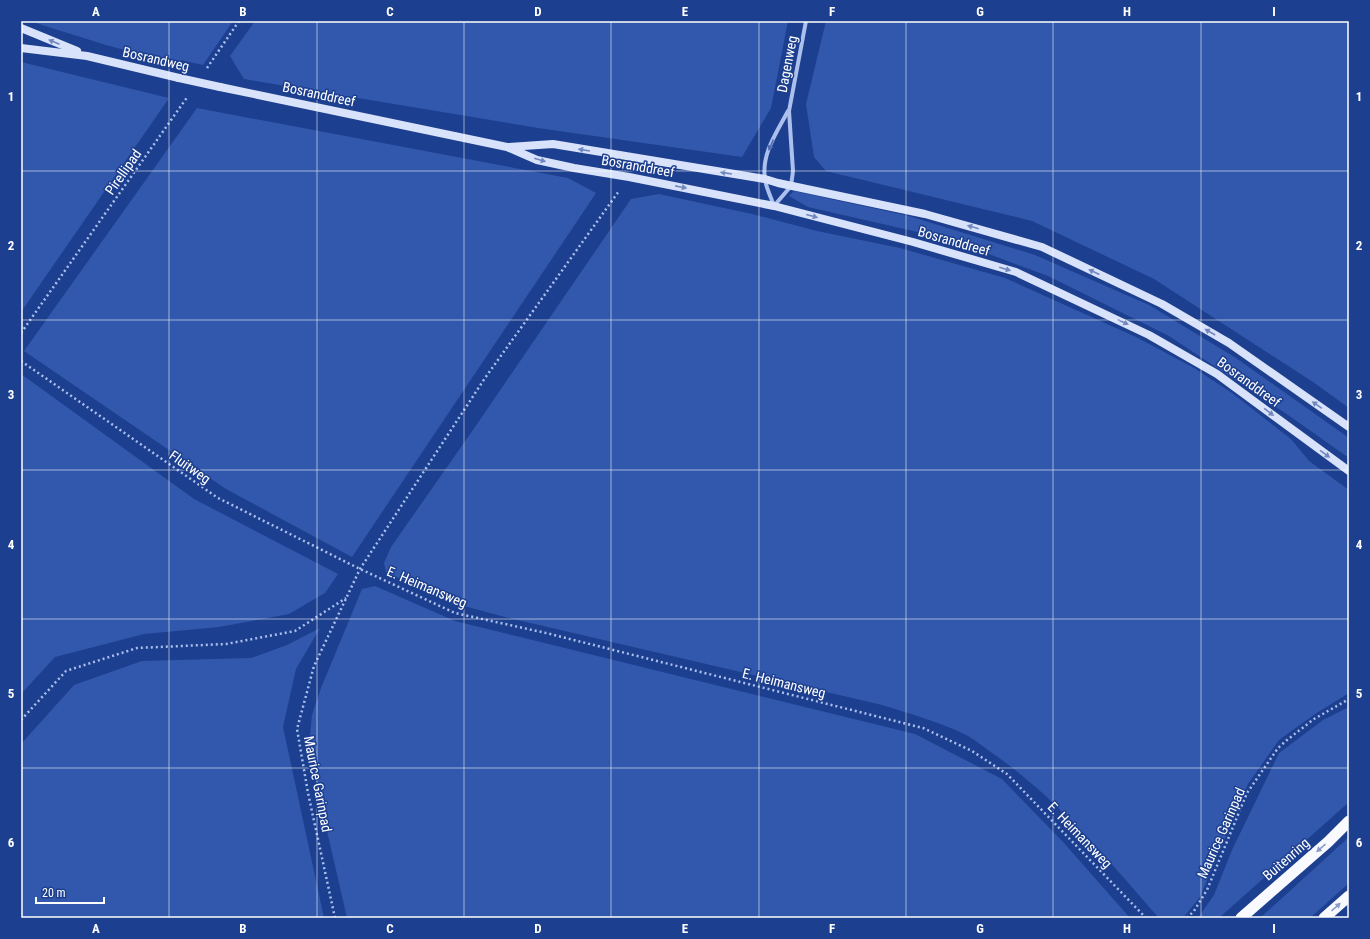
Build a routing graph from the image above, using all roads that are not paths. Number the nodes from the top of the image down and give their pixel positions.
1 (806, 21) edge
2 (21, 28) edge
3 (21, 48) edge
4 (87, 56) junction
5 (220, 87) joint
6 (789, 111) junction
7 (507, 147) junction
8 (765, 179) junction
9 (791, 186) junction
10 (774, 206) junction
11 (1349, 427) edge
12 (1349, 471) edge
13 (1349, 821) edge
14 (1349, 896) edge
15 (1241, 918) edge
16 (1324, 918) edge

1 - 6 street, Dagenweg
4 -> 2 main road
3 - 4 main road
4 - 5 main road, Bosrandweg, bridge
5 - 7 main road, Bosranddreef
6 -> 8 street, Dagenweg
6 - 9 street, Dagenweg
8 -> 7 main road, Bosranddreef
7 -> 10 main road, Bosranddreef
8 - 9 main road, Bosranddreef
8 - 10 street, Dagenweg
9 - 10 street
11 -> 9 main road, Bosranddreef
10 -> 12 main road, Bosranddreef
13 -> 15 highway, Buitenring
16 -> 14 highway

